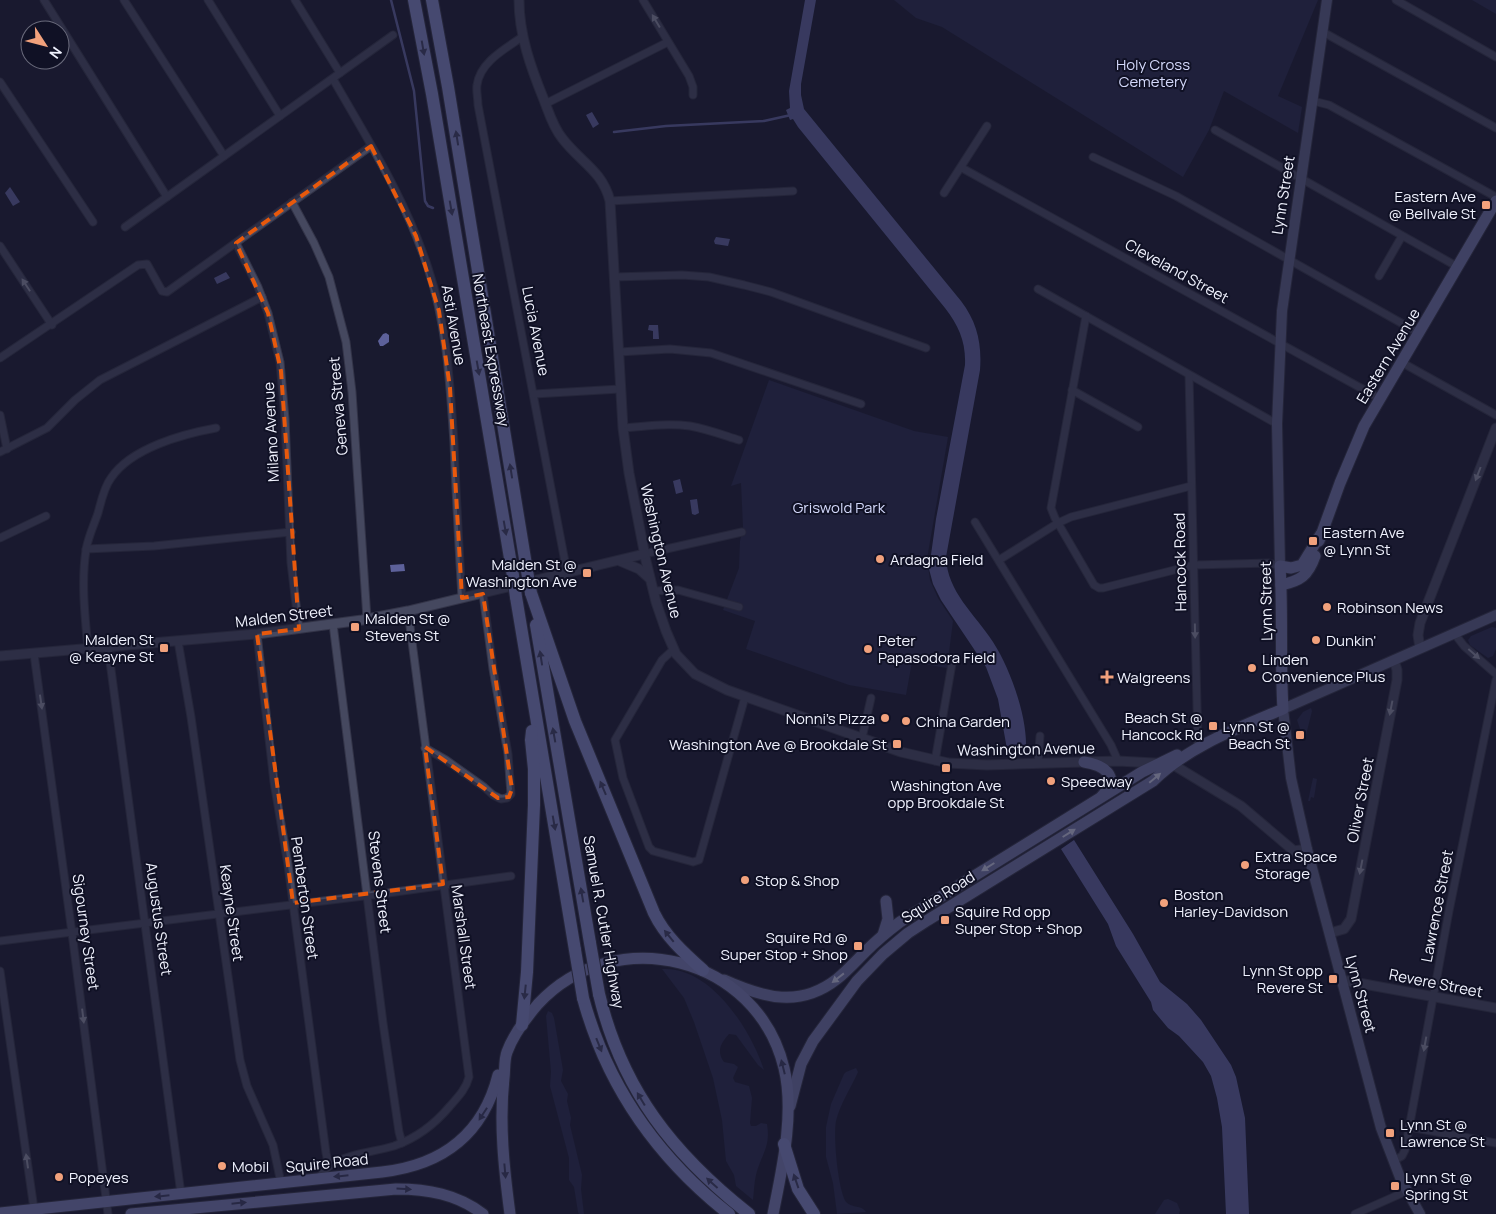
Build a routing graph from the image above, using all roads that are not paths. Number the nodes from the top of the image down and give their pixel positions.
1 (44, 0) edge
2 (124, 0) edge
3 (208, 0) edge
4 (295, 0) edge
5 (414, 0) edge
6 (432, 0) edge
7 (519, 0) edge
8 (643, 0) edge
9 (1327, 0) edge
10 (1396, 0) edge
11 (1323, 32) junction
12 (393, 35) dead end
13 (522, 37) junction
14 (668, 42) junction
15 (1496, 57) edge
16 (340, 73) junction
17 (333, 79) junction
18 (0, 82) edge
19 (693, 95) dead end
20 (1313, 100) junction
21 (545, 104) junction
22 (280, 116) junction
23 (987, 126) dead end
24 (1496, 128) edge
25 (1215, 130) dead end
26 (371, 146) junction
27 (224, 156) junction
28 (1093, 157) dead end
29 (962, 168) junction
30 (1301, 180) junction
31 (793, 191) dead end
32 (944, 193) dead end
33 (167, 197) junction
34 (1496, 199) edge
35 (610, 201) junction
36 (292, 202) junction
37 (93, 222) dead end
38 (125, 227) dead end
39 (1402, 236) junction
40 (236, 242) junction
41 (0, 246) edge
42 (1288, 260) junction
43 (1458, 267) junction
44 (1379, 276) dead end
45 (614, 277) junction
46 (1038, 289) dead end
47 (262, 297) junction
48 (1086, 316) junction
49 (52, 325) junction
50 (1419, 333) junction
51 (1279, 343) junction
52 (926, 348) dead end
53 (619, 352) junction
54 (0, 358) edge
55 (1401, 362) junction
56 (1189, 375) junction
57 (620, 389) junction
58 (1072, 390) junction
59 (534, 394) junction
60 (1380, 398) junction
61 (861, 404) dead end
62 (0, 415) edge
63 (1496, 415) edge
64 (1277, 424) junction
65 (1138, 427) dead end
66 (216, 428) dead end
67 (622, 428) junction
68 (1496, 428) edge
69 (739, 440) dead end
70 (3, 451) edge
71 (1191, 486) junction
72 (46, 516) dead end
73 (975, 522) dead end
74 (1058, 524) junction
75 (291, 532) junction
76 (742, 532) dead end
77 (1321, 534) junction
78 (0, 538) edge
79 (86, 548) junction
80 (644, 554) junction
81 (999, 560) junction
82 (615, 561) junction
83 (1194, 565) junction
84 (1280, 566) junction
85 (567, 570) junction
86 (651, 581) junction
87 (1281, 585) junction
88 (653, 591) junction
89 (531, 593) junction
90 (483, 594) junction
91 (462, 598) junction
92 (740, 608) dead end
93 (408, 611) junction
94 (1496, 615) edge
95 (367, 619) junction
96 (333, 624) junction
97 (299, 629) junction
98 (1454, 633) junction
99 (257, 634) junction
100 (178, 641) junction
101 (108, 647) junction
102 (1420, 648) junction
103 (88, 649) junction
104 (674, 649) junction
105 (34, 654) junction
106 (0, 656) edge
107 (953, 658) dead end
108 (1394, 660) junction
109 (1496, 674) edge
110 (1496, 680) edge
111 (745, 697) junction
112 (872, 698) dead end
113 (534, 706) junction
114 (550, 706) joint
115 (1283, 709) junction
116 (1040, 736) dead end
117 (862, 738) junction
118 (1198, 747) junction
119 (425, 748) junction
120 (935, 761) junction
121 (1118, 761) junction
122 (1084, 762) junction
123 (1038, 763) junction
124 (1159, 763) junction
125 (1172, 764) junction
126 (1098, 799) junction
127 (1308, 849) junction
128 (510, 876) dead end
129 (443, 884) junction
130 (368, 895) junction
131 (886, 901) dead end
132 (293, 904) junction
133 (218, 913) junction
134 (146, 923) junction
135 (72, 933) junction
136 (1330, 933) junction
137 (883, 936) junction
138 (0, 941) edge
139 (0, 971) edge
140 (706, 972) junction
141 (1342, 980) junction
142 (1434, 996) junction
143 (1496, 1008) edge
144 (522, 1025) junction
145 (507, 1052) junction
146 (787, 1115) junction
147 (1410, 1127) junction
148 (402, 1143) junction
149 (1496, 1143) edge
150 (784, 1144) junction
151 (1393, 1161) junction
152 (329, 1166) junction
153 (318, 1179) junction
154 (281, 1183) junction
155 (1407, 1191) junction
156 (182, 1194) junction
157 (107, 1202) junction
158 (34, 1209) junction
159 (0, 1213) edge
160 (108, 1214) edge
161 (132, 1214) edge
162 (483, 1214) edge
163 (510, 1214) edge
164 (728, 1214) edge
165 (749, 1214) edge
166 (773, 1214) edge
167 (814, 1214) edge
168 (1355, 1214) edge
169 (1420, 1214) edge

1 - 33 street
2 - 27 street
3 - 22 street
4 - 16 street
5 -> 113 highway, Northeast Expressway, bridge
89 -> 6 highway, Northeast Expressway, bridge
7 - 13 street, Washington Avenue
14 -> 8 street
9 - 11 main road, Lynn Street
10 - 15 street
11 - 20 main road, Lynn Street
11 - 24 street
12 - 16 street
13 - 21 street, Washington Avenue
13 - 59 street, Lucia Avenue
14 - 19 street
14 - 21 street
16 - 17 street
17 - 22 street
17 - 26 street, Asti Avenue
18 - 37 street
20 - 30 main road, Lynn Street
20 - 34 street
21 - 35 street, Washington Avenue
22 - 27 street
23 - 29 street
25 - 30 street
26 - 36 street
26 - 91 street, Asti Avenue
27 - 33 street
28 - 42 street
29 - 32 street
29 - 51 street, Cleveland Street
30 - 39 street
30 - 42 main road, Lynn Street
31 - 35 street
33 - 38 street
34 - 43 main road, Eastern Avenue
35 - 45 street, Washington Avenue
36 - 40 street
36 - 95 street, Geneva Street
39 - 43 street
39 - 44 street
40 - 47 street, Milano Avenue
40 - 49 street
49 -> 41 street
42 - 50 street
42 - 51 main road, Lynn Street
43 - 50 main road, Eastern Avenue
45 - 52 street
45 - 53 street, Washington Avenue
46 - 48 street
47 - 70 street
47 - 75 street, Milano Avenue
48 - 56 street
48 - 58 street
49 - 54 street
50 - 55 main road, Eastern Avenue
51 - 60 street, Cleveland Street
51 - 64 main road, Lynn Street
53 - 57 street, Washington Avenue
53 - 61 street
55 - 60 main road, Eastern Avenue
55 - 63 street
56 - 64 street
56 - 71 street, Hancock Road
57 - 59 street
57 - 67 street, Washington Avenue
58 - 65 street
58 - 74 street
59 - 85 street, Lucia Avenue
60 - 77 main road, Eastern Avenue
62 - 70 street
64 - 84 main road, Lynn Street
66 - 79 street
67 - 69 street
67 - 80 street, Washington Avenue
68 -> 102 street
71 - 74 street
71 - 83 street, Hancock Road
72 - 78 street
73 - 81 street
74 - 81 street
74 - 83 street
75 - 79 street
75 - 97 street, Milano Avenue
76 - 80 street, Malden Street
77 - 84 main road, Eastern Avenue
77 - 87 main road, Eastern Avenue
79 - 103 street
80 - 82 street, Malden Street
80 - 86 street, Washington Avenue
81 - 121 street
82 - 85 street, Malden Street
82 - 86 street
83 - 84 street
83 -> 118 street, Hancock Road
84 - 87 main road, Lynn Street
85 - 90 street, Malden Street
86 - 88 street, Washington Avenue
87 - 115 main road, Lynn Street
88 - 92 street
88 - 104 street, Washington Avenue
114 -> 89 highway, Northeast Expressway
140 -> 89 highway
90 - 91 street, Malden Street
90 - 119 street
91 - 93 street, Malden Street
93 - 95 street, Malden Street
93 - 119 street, Marshall Street
94 - 98 main road
95 - 96 street, Malden Street
96 - 97 street, Malden Street
96 - 130 street, Stevens Street
97 - 99 street, Malden Street
98 - 102 main road
98 -> 109 street
99 - 100 street, Malden Street
99 - 132 street, Pemberton Street
100 - 101 street, Malden Street
100 - 133 street, Keayne Street
101 - 103 street, Malden Street
101 - 134 street, Augustus Street
102 - 108 main road
103 - 105 street, Malden Street
104 - 111 street, Washington Avenue
104 - 111 street
105 - 106 street, Malden Street
105 -> 135 street, Sigourney Street
107 - 120 street
108 - 115 main road
108 -> 136 street, Oliver Street
110 - 142 street, Lawrence Street
111 - 117 street, Washington Avenue
112 - 117 street
113 -> 144 highway
113 -> 164 highway, bridge
165 -> 114 highway, Samuel R. Cutler Highway, bridge
115 - 118 main road
115 - 127 main road, Lynn Street
116 - 123 street
117 - 120 street, Washington Avenue
118 - 124 main road, Squire Road
118 - 125 main road, Squire Road
119 - 129 street, Marshall Street
120 - 123 street, Washington Avenue
121 - 122 street, Washington Avenue
121 - 124 street, Washington Avenue
122 - 123 street, Washington Avenue
122 - 126 main road
124 - 125 street, Washington Avenue
124 - 126 main road, Squire Road
125 - 127 street
146 -> 125 main road, Squire Road
126 -> 137 main road, Squire Road
127 - 136 main road, Lynn Street
128 - 129 street
129 - 130 street
129 - 148 street, Marshall Street
130 - 132 street
130 - 148 street, Stevens Street
131 - 137 main road
132 - 133 street
132 - 152 street, Pemberton Street
133 - 134 street
133 - 154 street, Keayne Street
134 - 135 street
134 - 156 street, Augustus Street
135 - 138 street
135 -> 157 street, Sigourney Street
136 - 141 main road, Lynn Street
137 -> 140 main road, Squire Road
158 -> 139 street
140 - 144 highway
146 -> 140 highway
141 - 142 street, Revere Street
141 - 151 main road, Lynn Street
142 - 143 street, Revere Street
142 -> 147 street, Lawrence Street
144 - 145 highway
145 -> 153 highway, Squire Road
145 -> 163 highway
146 - 150 highway
147 - 149 street
147 - 151 street, Lawrence Street
148 - 152 street, Marshall Street
150 - 166 highway
167 -> 150 highway
151 - 155 main road, Lynn Street
152 - 153 street, Marshall Street
153 - 154 highway, Squire Road
154 - 156 highway, Squire Road
155 - 168 street
155 - 169 main road, Lynn Street
156 -> 157 highway, Squire Road
157 - 158 highway, Squire Road
157 - 160 street, Sigourney Street
158 - 159 highway, Squire Road
161 -> 162 highway, Squire Road

